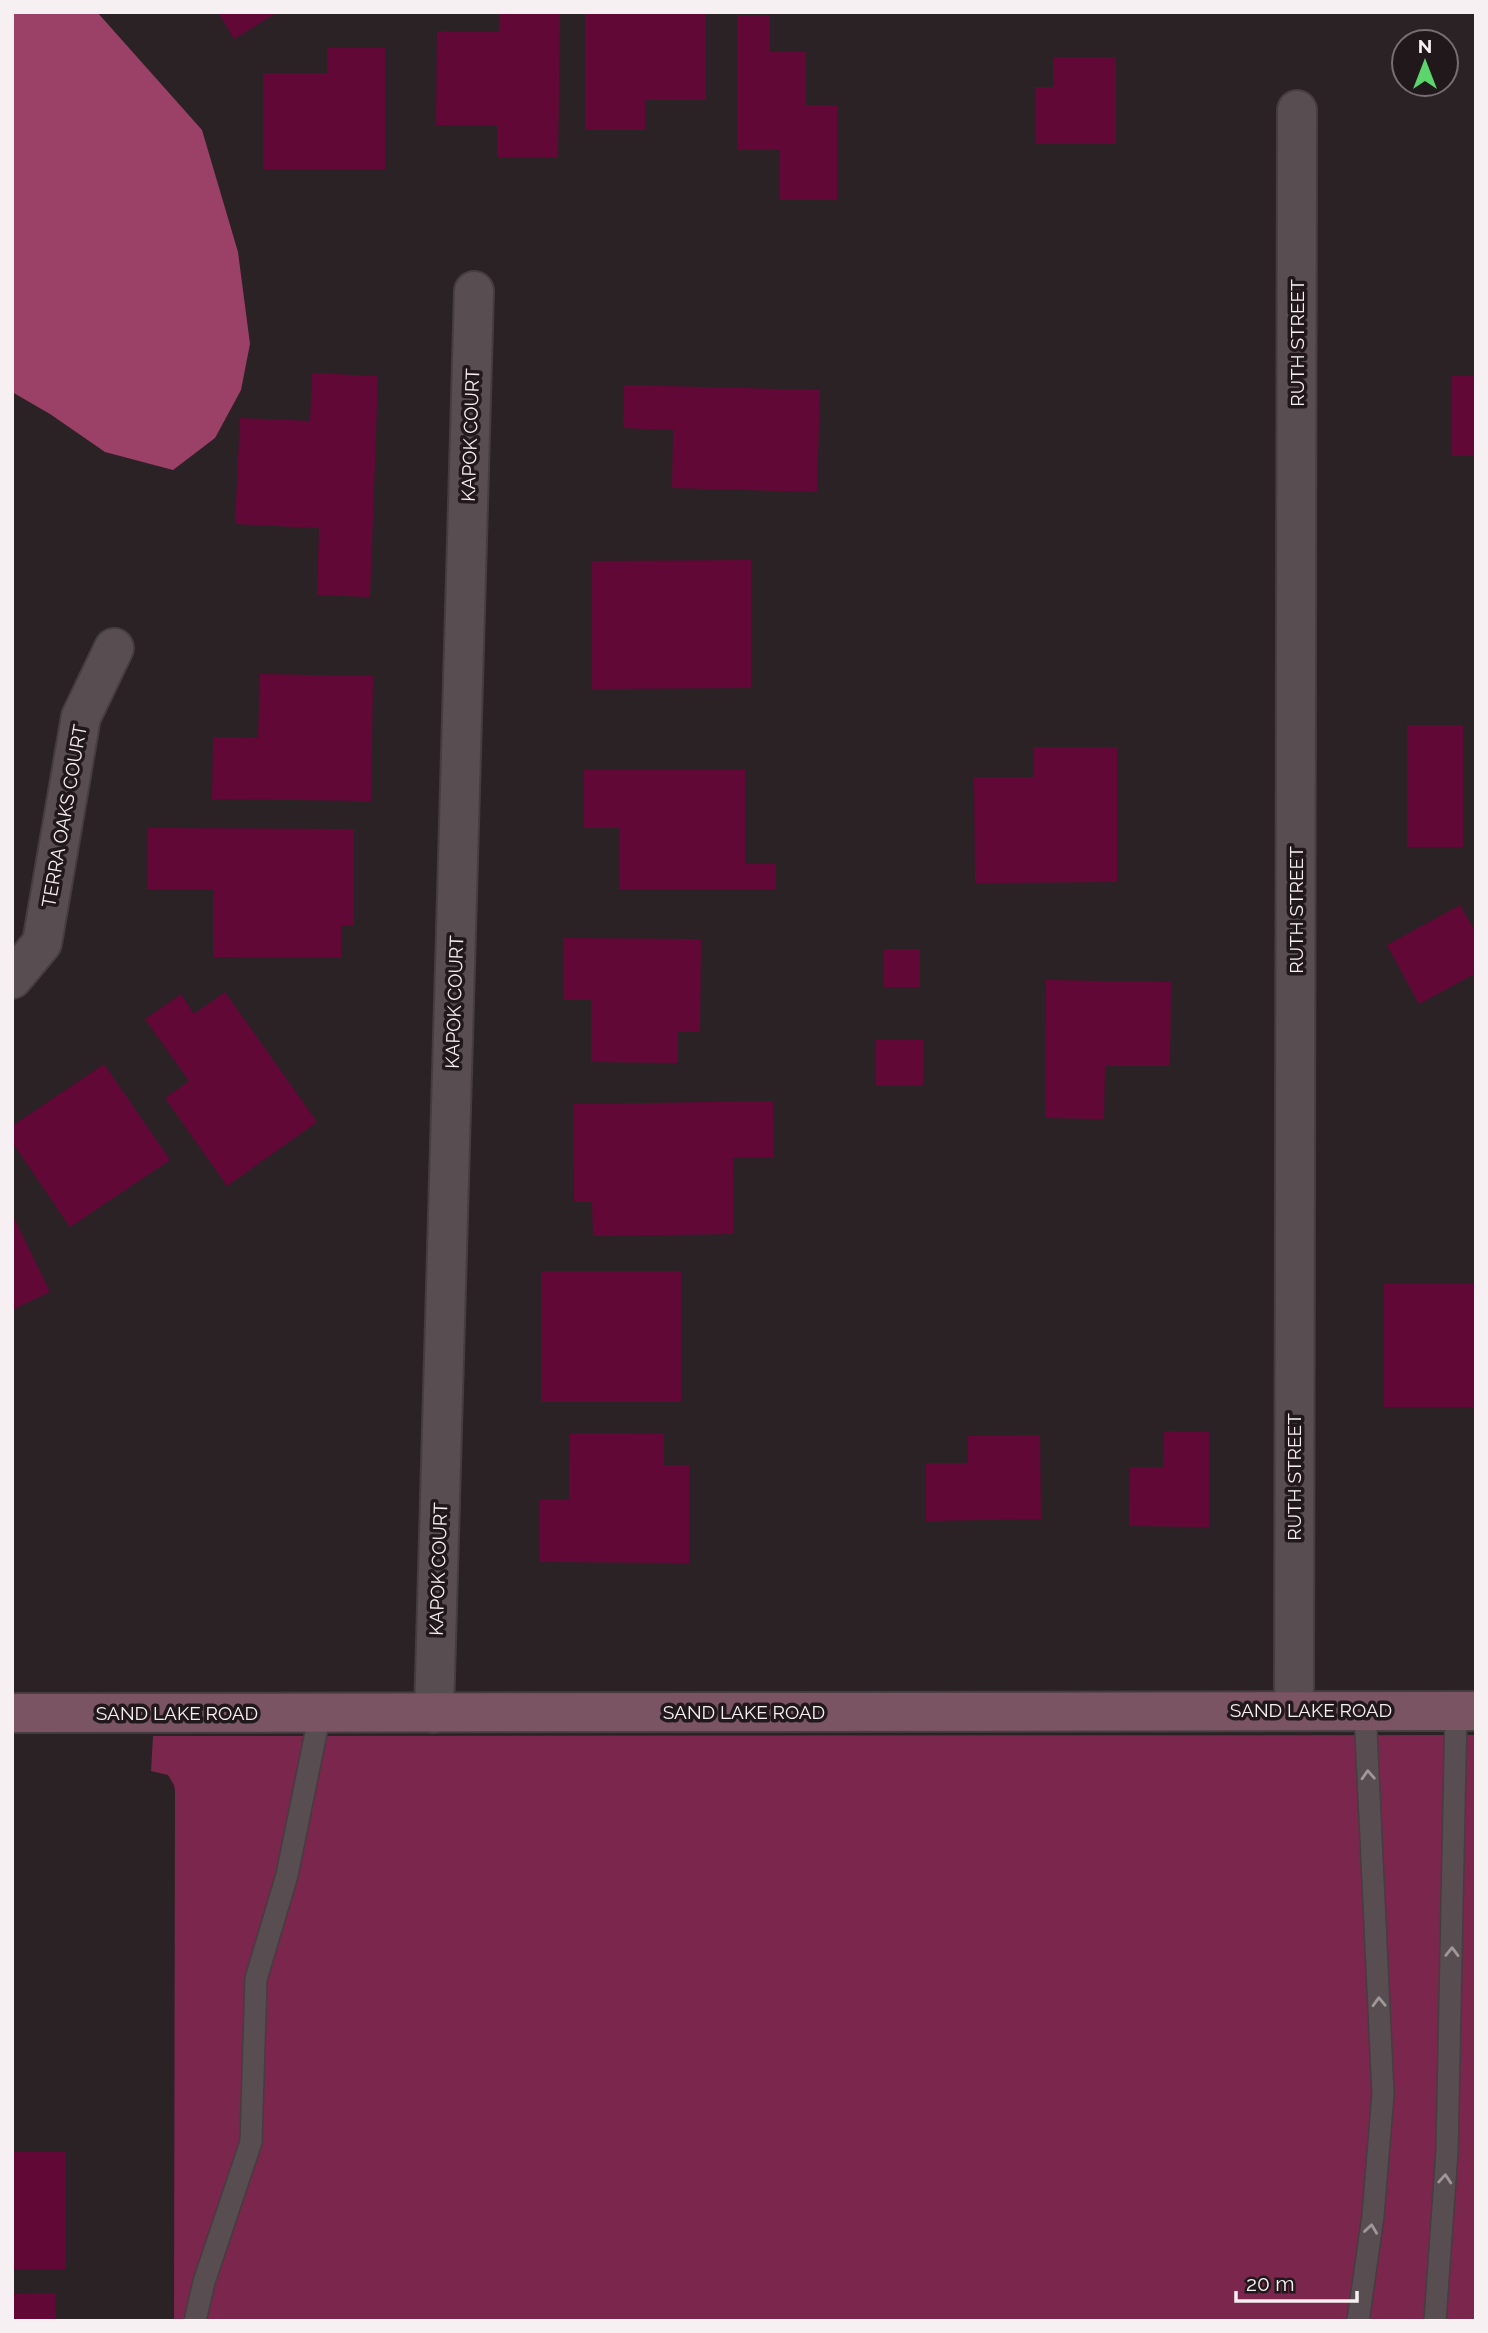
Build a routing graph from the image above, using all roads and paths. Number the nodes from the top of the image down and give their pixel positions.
1 (1297, 110) dead end
2 (474, 291) dead end
3 (114, 648) dead end
4 (12, 979) edge
5 (1294, 1710) junction
6 (1364, 1710) junction
7 (1466, 1711) edge
8 (12, 1713) edge
9 (320, 1713) junction
10 (434, 1713) junction
11 (195, 2321) edge
12 (1358, 2321) edge
13 (1435, 2321) edge

1 - 5 street, RUTH STREET
2 - 10 street, KAPOK COURT
3 - 4 street, TERRA OAKS COURT
5 - 6 street, SAND LAKE ROAD
5 - 10 street, SAND LAKE ROAD
6 - 7 street, SAND LAKE ROAD
12 -> 6 lane
13 -> 7 lane
8 - 9 street, SAND LAKE ROAD
9 - 10 street, SAND LAKE ROAD
9 - 11 lane

